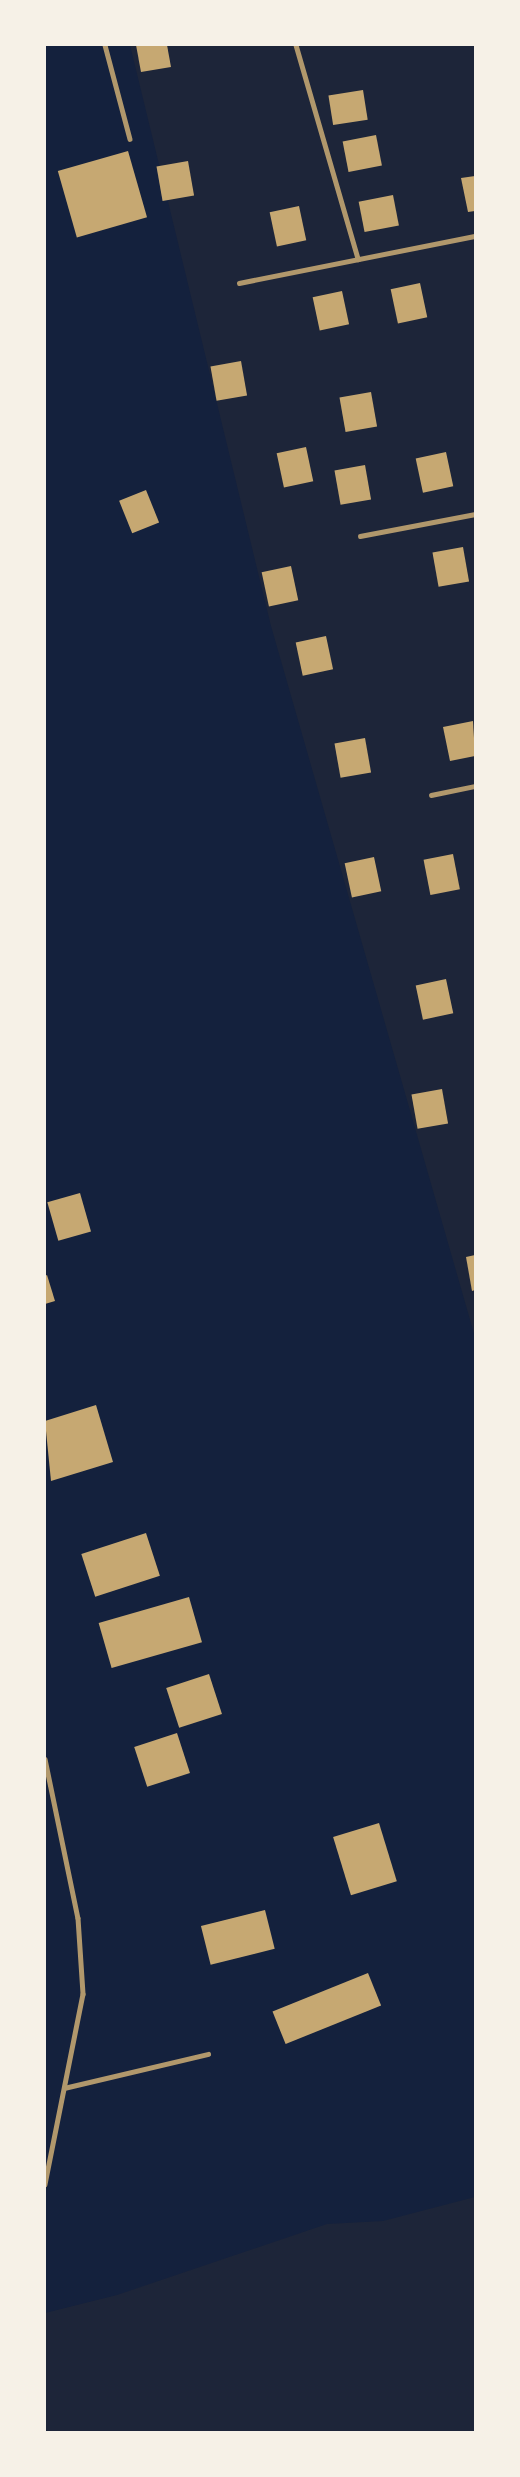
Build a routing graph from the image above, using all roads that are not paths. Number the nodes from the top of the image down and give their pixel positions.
1 (105, 45) edge
2 (296, 45) edge
3 (130, 139) dead end
4 (475, 236) edge
5 (358, 259) junction
6 (239, 283) dead end
7 (475, 514) edge
8 (360, 536) dead end
9 (475, 786) edge
10 (431, 795) dead end
11 (45, 1759) edge
12 (208, 2054) dead end
13 (64, 2088) junction
14 (45, 2184) edge

1 - 3 lane
2 - 5 lane
4 - 5 lane
5 - 6 lane
7 - 8 lane
9 - 10 lane
11 - 13 lane
12 - 13 lane
13 - 14 lane

